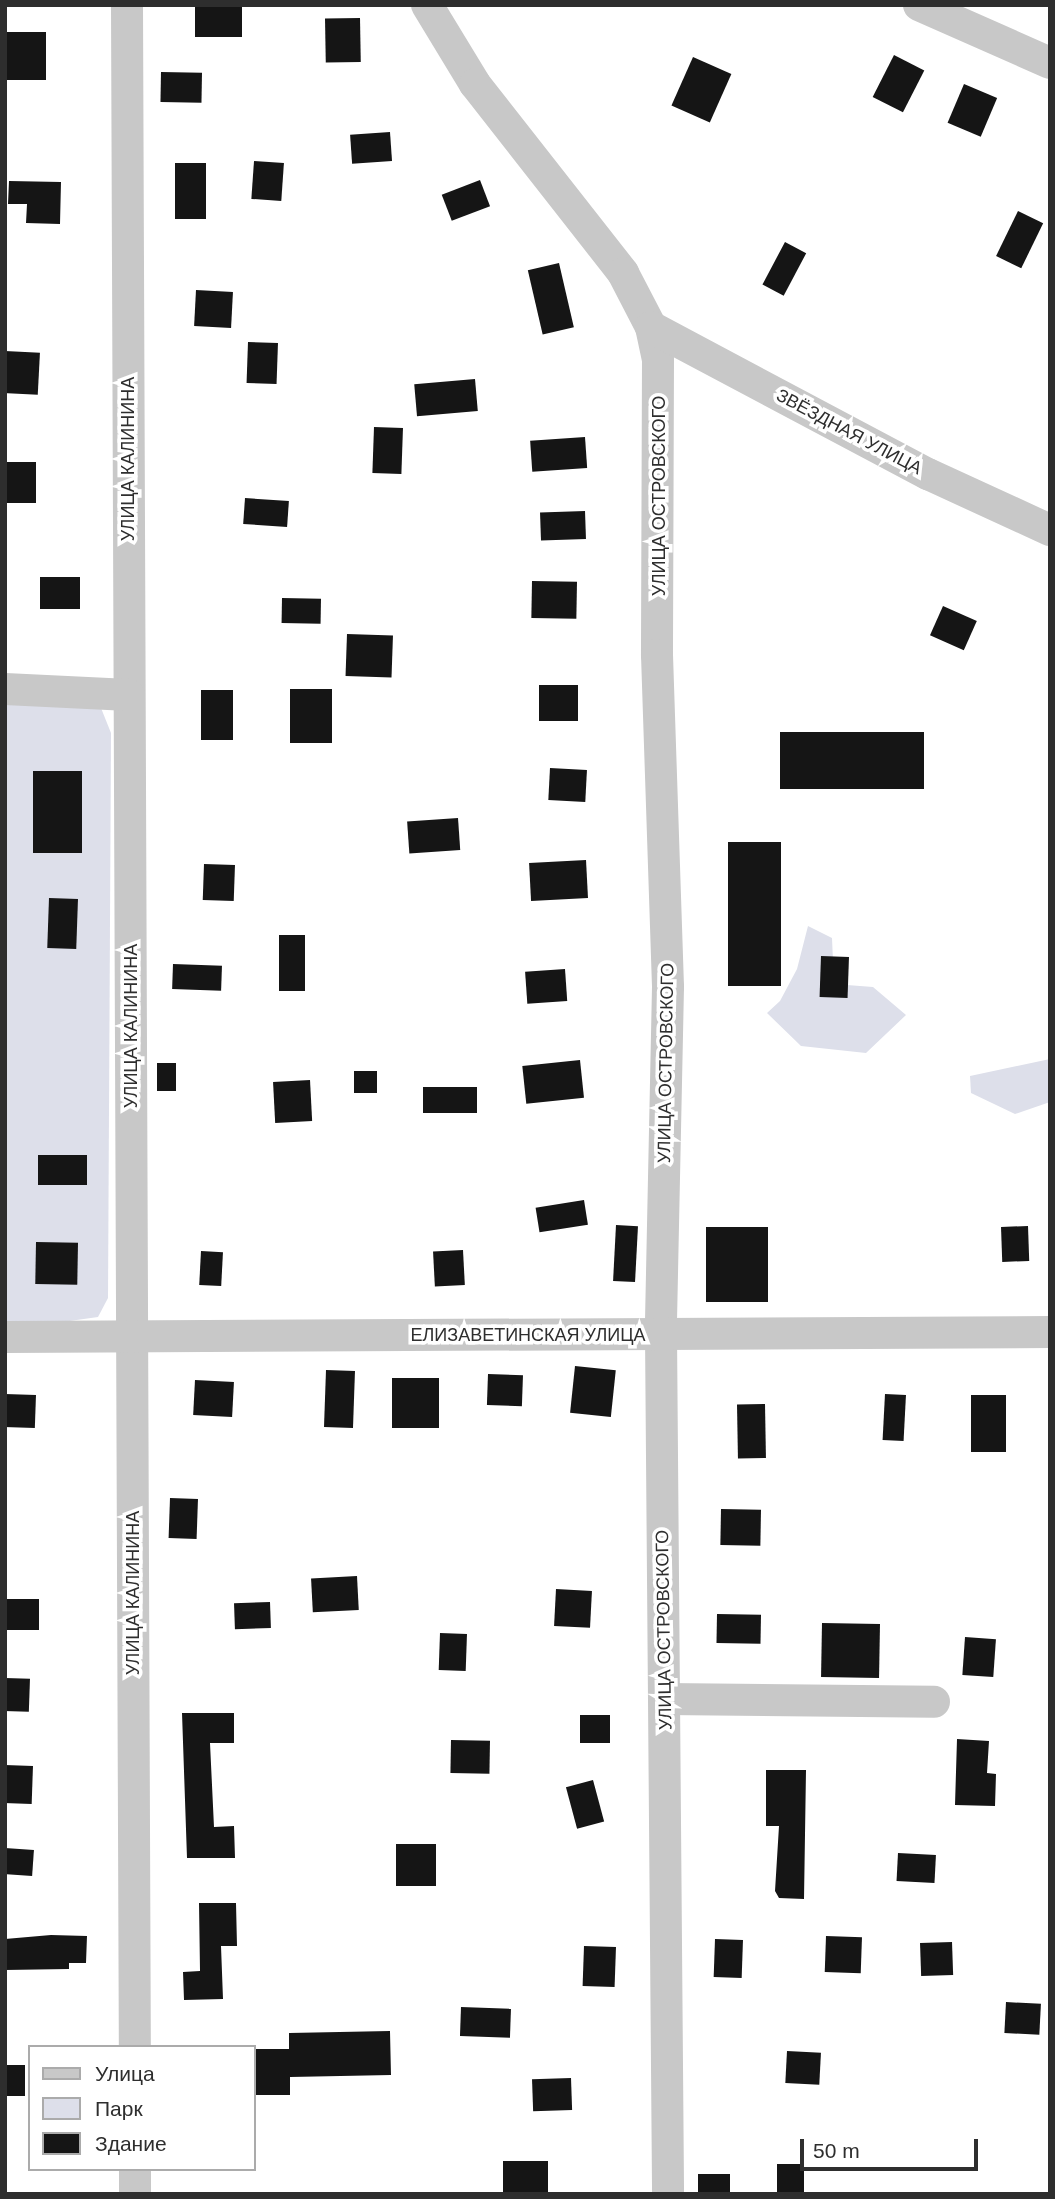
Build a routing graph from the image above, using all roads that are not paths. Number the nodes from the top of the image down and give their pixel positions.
1 (127, 5) edge
2 (427, 5) edge
3 (919, 5) edge
4 (1050, 63) edge
5 (651, 327) junction
6 (1050, 530) edge
7 (5, 689) edge
8 (129, 695) junction
9 (1050, 1332) edge
10 (661, 1334) junction
11 (5, 1337) edge
12 (132, 1337) junction
13 (665, 1699) junction
14 (934, 1702) dead end
15 (135, 2045) edge
16 (135, 2171) edge
17 (135, 2194) edge
18 (668, 2194) edge

1 - 8 street, УЛИЦА КАЛИНИНА
2 - 5 street, УЛИЦА ОСТРОВСКОГО
3 - 4 street
5 - 6 street, ЗВЁЗДНАЯ УЛИЦА
5 - 10 street, УЛИЦА ОСТРОВСКОГО
7 - 8 street
8 - 12 street, УЛИЦА КАЛИНИНА
9 - 10 street, ЕЛИЗАВЕТИНСКАЯ УЛИЦА
10 - 12 street, ЕЛИЗАВЕТИНСКАЯ УЛИЦА
10 - 13 street, УЛИЦА ОСТРОВСКОГО
11 - 12 street, ЕЛИЗАВЕТИНСКАЯ УЛИЦА
12 - 15 street, УЛИЦА КАЛИНИНА
13 - 14 street
13 - 18 street, УЛИЦА ОСТРОВСКОГО
16 - 17 street

